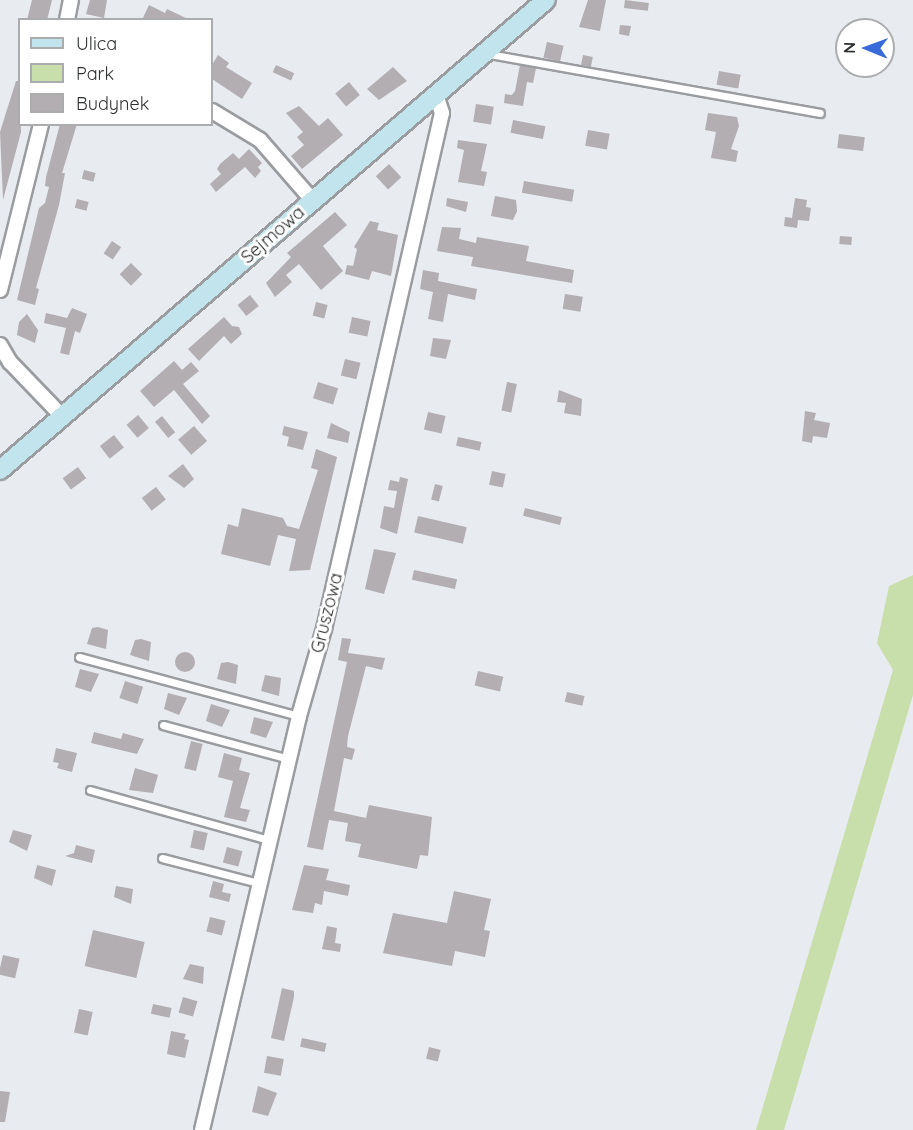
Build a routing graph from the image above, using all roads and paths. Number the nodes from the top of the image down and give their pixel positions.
1 (71, 0) edge
2 (546, 0) edge
3 (67, 18) edge
4 (484, 53) junction
5 (436, 94) junction
6 (213, 112) edge
7 (820, 113) dead end
8 (41, 126) edge
9 (313, 201) junction
10 (0, 290) edge
11 (0, 345) edge
12 (62, 416) junction
13 (0, 470) edge
14 (79, 657) dead end
15 (299, 716) junction
16 (163, 725) dead end
17 (289, 759) junction
18 (90, 790) dead end
19 (270, 840) junction
20 (162, 858) dead end
21 (259, 883) junction
22 (202, 1130) edge

1 - 3 street
2 - 4 main road, Sejmowa
4 - 5 main road, Sejmowa
4 - 7 lane
5 - 9 main road, Sejmowa
5 - 15 street, Gruszowa
6 - 9 street
8 - 10 street
9 - 12 main road, Sejmowa
11 - 12 street
12 - 13 main road, Sejmowa
14 - 15 lane
15 - 17 street, Gruszowa
16 - 17 lane
17 - 19 street, Gruszowa
18 - 19 lane
19 - 21 street, Gruszowa
20 - 21 lane
21 - 22 street, Gruszowa

